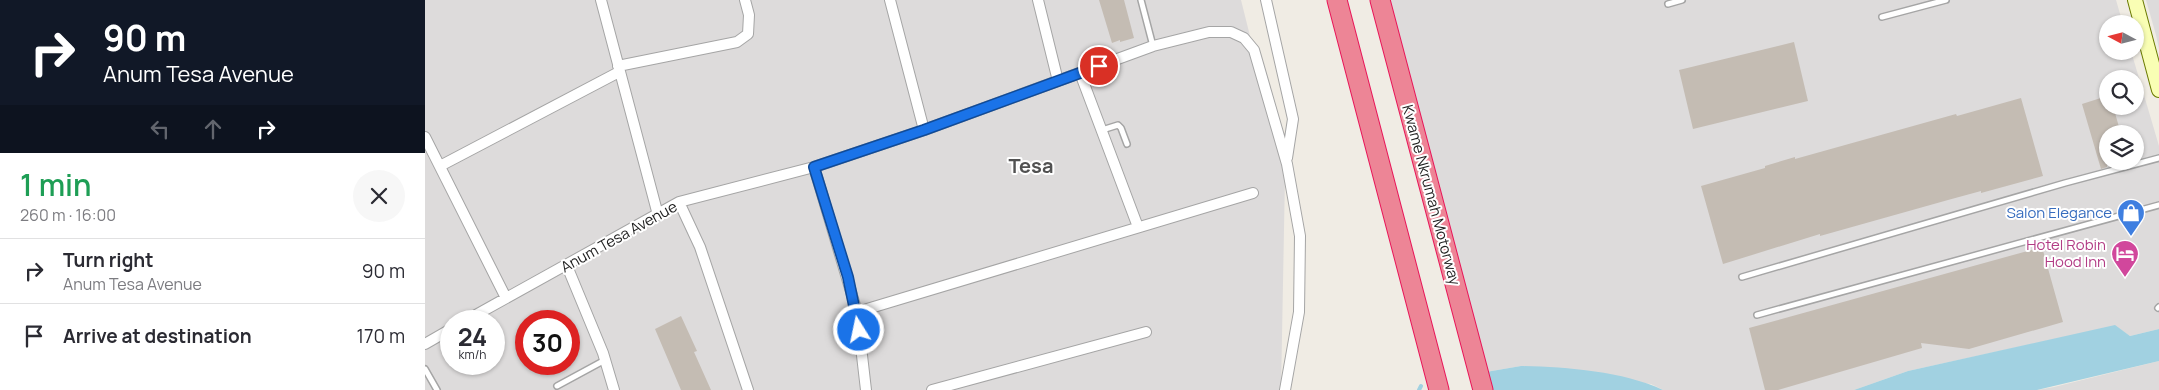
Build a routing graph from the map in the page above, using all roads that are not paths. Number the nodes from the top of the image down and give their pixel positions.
1 (601, 0) edge
2 (745, 0) edge
3 (890, 0) edge
4 (1038, 0) edge
5 (1141, 0) edge
6 (1266, 0) edge
7 (1337, 0) edge
8 (1380, 0) edge
9 (1682, 0) edge
10 (1946, 0) edge
11 (2135, 0) edge
12 (1668, 4) dead end
13 (1882, 17) dead end
14 (1153, 46) junction
15 (619, 69) junction
16 (1080, 73) junction
17 (1058, 81) junction
18 (2159, 90) edge
19 (924, 130) junction
20 (1103, 130) junction
21 (425, 137) edge
22 (1127, 144) dead end
23 (2159, 158) edge
24 (1287, 164) junction
25 (440, 166) junction
26 (814, 167) junction
27 (1253, 193) dead end
28 (679, 202) junction
29 (2159, 205) edge
30 (658, 215) junction
31 (1139, 227) junction
32 (567, 266) junction
33 (1742, 277) dead end
34 (506, 298) junction
35 (485, 310) edge
36 (857, 312) junction
37 (1757, 315) dead end
38 (1146, 332) dead end
39 (440, 335) edge
40 (425, 344) edge
41 (605, 360) junction
42 (425, 369) edge
43 (557, 386) dead end
44 (437, 390) edge
45 (614, 390) edge
46 (748, 390) edge
47 (866, 390) edge
48 (932, 390) edge
49 (1285, 390) edge
50 (1439, 390) edge
51 (1483, 390) edge

1 - 15 street
2 - 15 street
3 - 19 street
4 - 17 street
5 - 14 lane
6 - 24 street
7 - 50 highway
8 - 51 highway, Kwame Nkrumah Motorway
9 - 12 lane
10 - 13 lane
11 - 18 main road
14 - 16 street, Anum Tesa Avenue
14 - 24 street, Anum Tesa Avenue
15 - 25 street
15 - 30 street
16 - 17 street, Anum Tesa Avenue
16 - 20 street
17 - 19 street, Anum Tesa Avenue
19 - 26 street, Anum Tesa Avenue
20 - 22 lane
20 - 31 street
21 - 25 street
23 - 33 lane
24 - 49 street
25 - 34 street
26 - 28 street, Anum Tesa Avenue
26 - 36 street
27 - 31 street
28 - 30 street, Anum Tesa Avenue
28 - 46 street
29 - 37 lane
30 - 32 street, Anum Tesa Avenue
31 - 36 street
32 - 34 street, Anum Tesa Avenue
32 - 41 street
34 - 35 street, Anum Tesa Avenue
36 - 47 street
38 - 48 street
39 - 40 street
41 - 43 lane
41 - 45 street
42 - 44 lane

